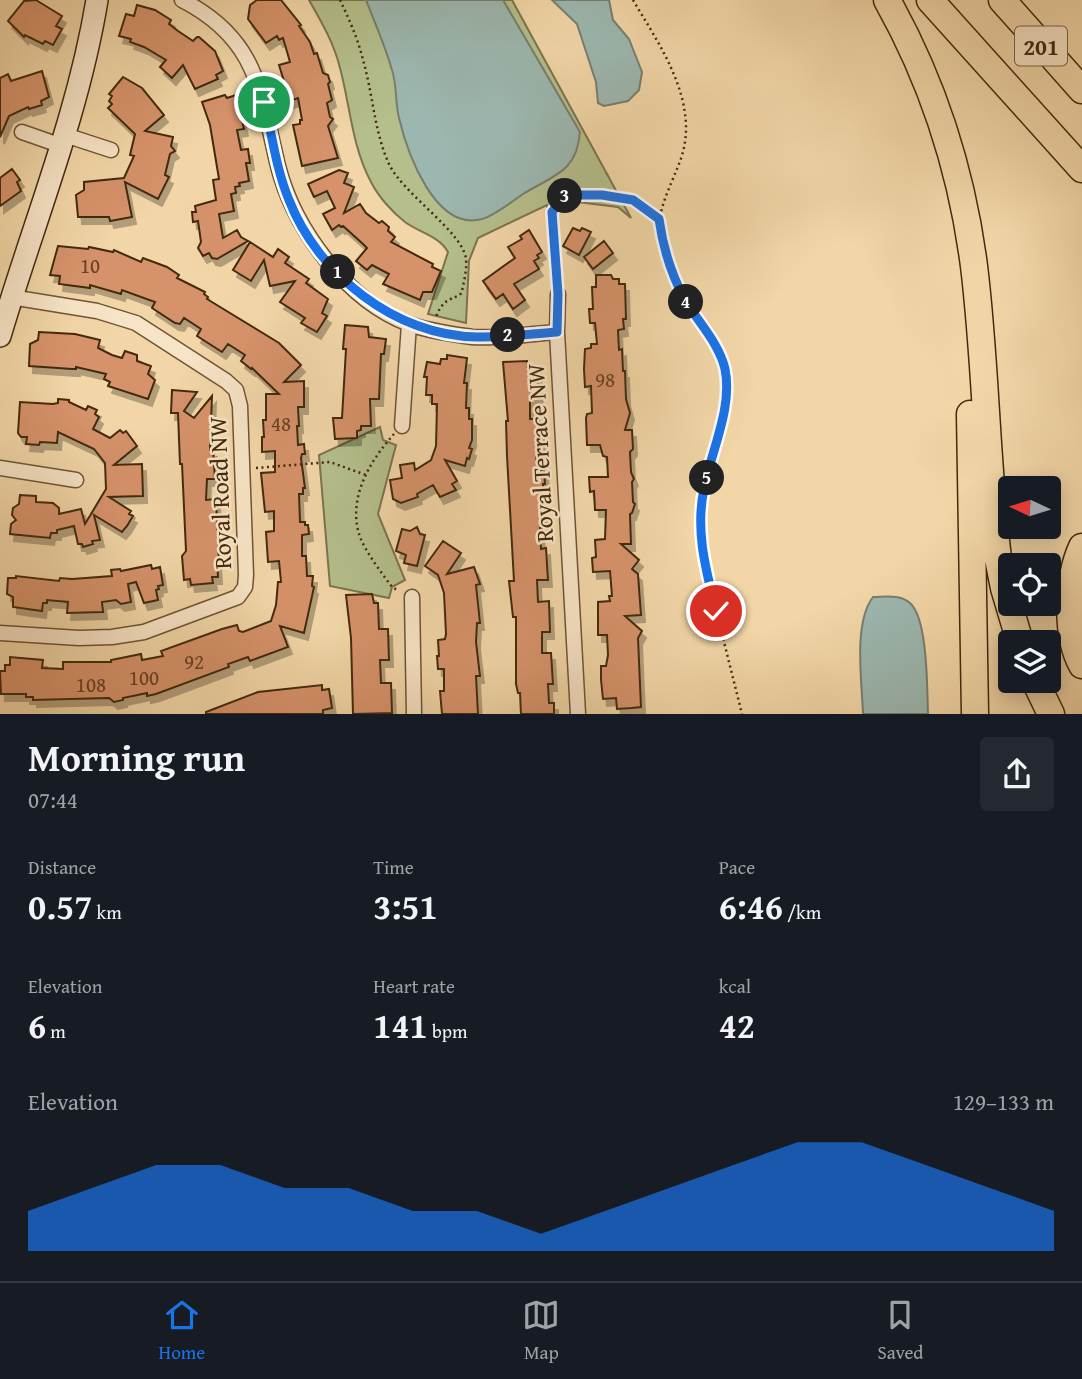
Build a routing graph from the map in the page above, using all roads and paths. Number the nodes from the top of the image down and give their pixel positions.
1 (97, 0) edge
2 (182, 0) edge
3 (340, 0) edge
4 (633, 0) edge
5 (887, 0) edge
6 (930, 0) edge
7 (1002, 0) edge
8 (1082, 90) edge
9 (22, 132) dead end
10 (64, 141) junction
11 (111, 150) dead end
12 (1082, 169) edge
13 (964, 217) junction
14 (659, 219) junction
15 (558, 294) joint
16 (11, 297) junction
17 (409, 324) junction
18 (438, 331) junction
19 (557, 332) junction
20 (0, 336) edge
21 (402, 426) joint
22 (0, 468) edge
23 (242, 469) junction
24 (366, 475) junction
25 (76, 480) dead end
26 (1082, 547) edge
27 (412, 597) joint
28 (1016, 630) edge
29 (0, 633) edge
30 (1082, 665) edge
31 (1041, 693) edge
32 (414, 714) edge
33 (578, 714) edge
34 (742, 714) edge
35 (975, 714) edge
36 (1051, 714) edge

1 - 10 street
2 - 17 street, Royal Terrace NW
3 - 18 path
4 - 14 path
5 - 13 highway
6 - 12 highway
7 - 8 highway, 201
9 - 10 street
10 - 11 street
10 - 16 street
13 - 28 highway
13 - 35 highway
14 - 15 path
14 - 34 path
15 - 19 street
16 - 20 street
16 - 23 street, Royal Road NW
17 - 18 street, Royal Terrace NW
17 - 21 street
18 - 19 street, Royal Terrace NW
19 - 33 street, Royal Terrace NW
21 - 24 path
22 - 25 street
23 - 24 path
23 - 29 street, Royal Road NW
24 - 27 path
26 - 30 highway
27 - 32 street
31 - 36 highway

